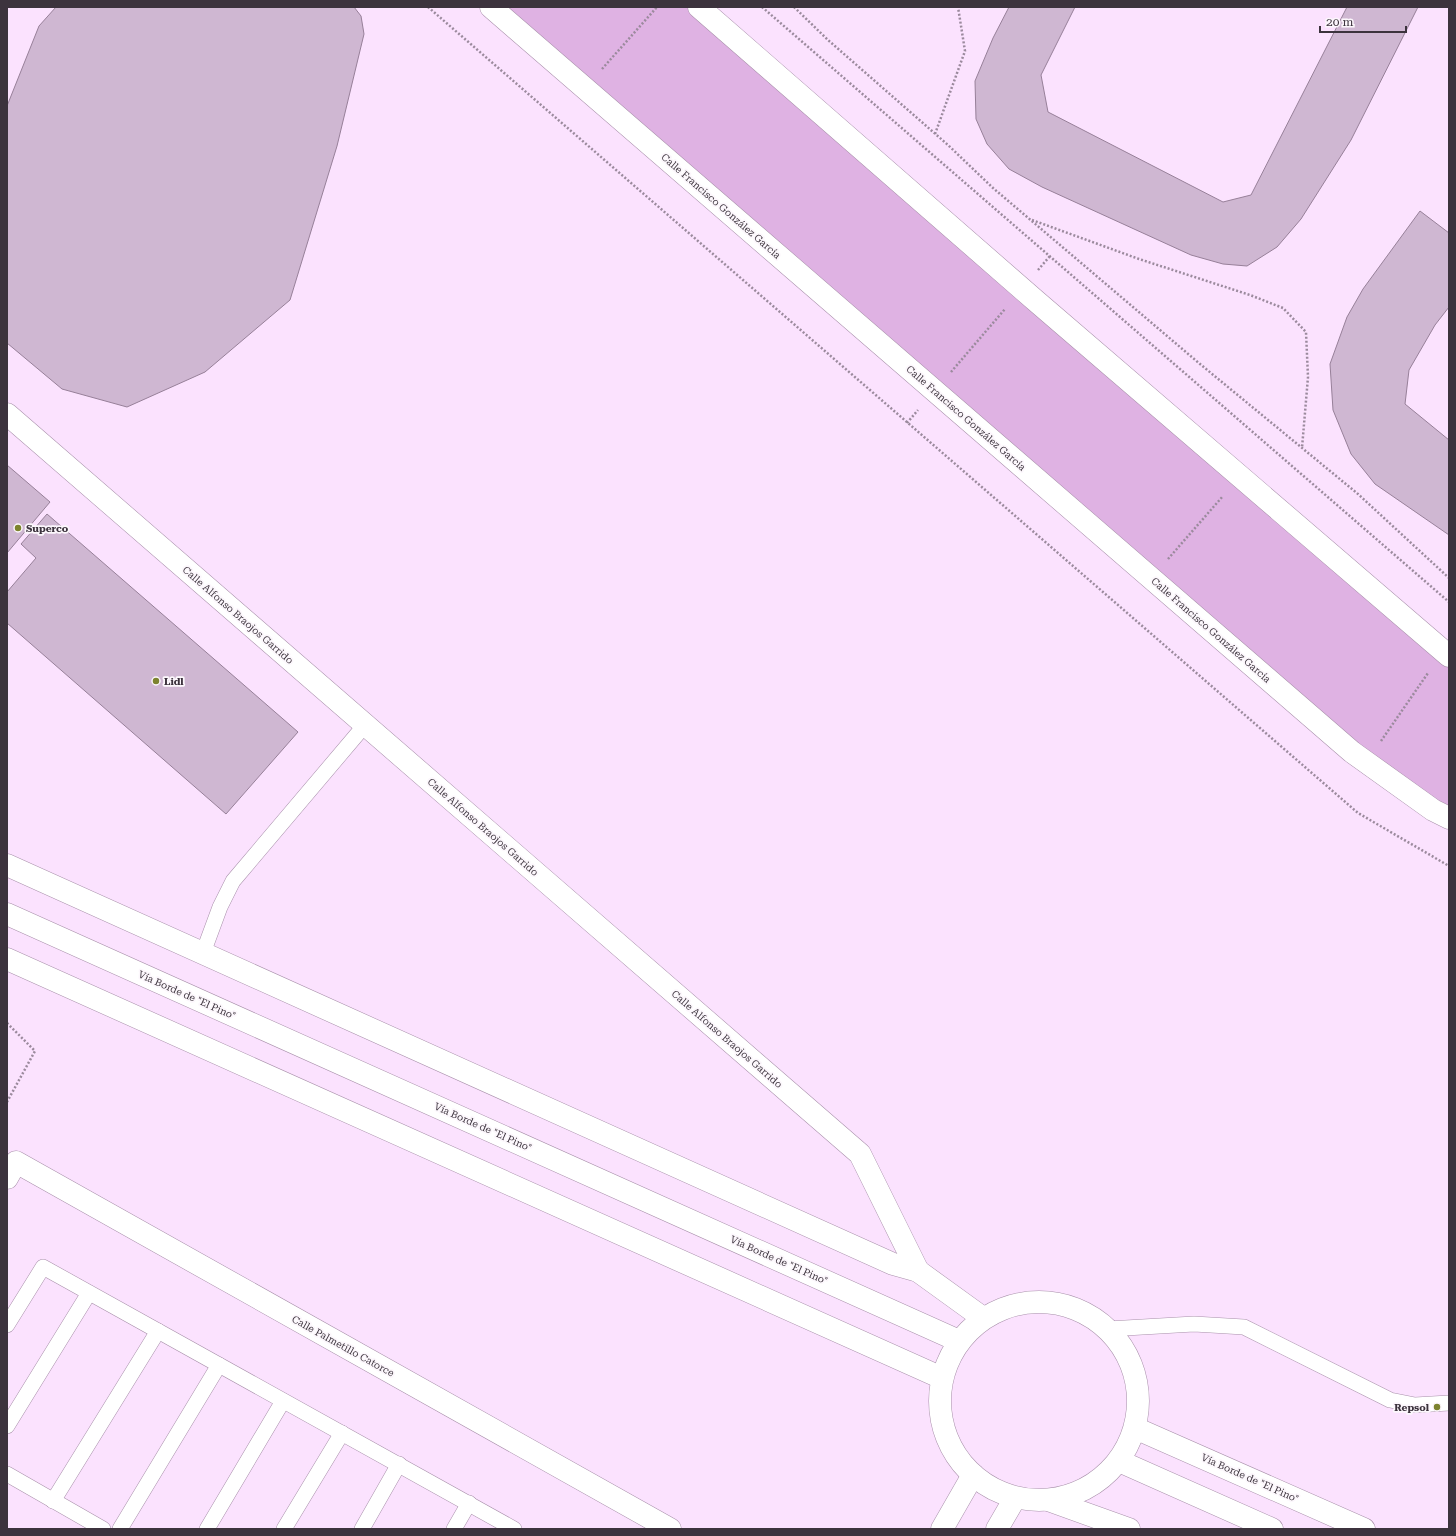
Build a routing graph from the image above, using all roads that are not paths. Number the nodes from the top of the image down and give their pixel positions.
1 (491, 7) edge
2 (699, 7) edge
3 (7, 414) edge
4 (1440, 662) edge
5 (365, 725) junction
6 (1449, 818) edge
7 (7, 864) edge
8 (7, 914) edge
9 (203, 953) junction
10 (7, 959) edge
11 (11, 1170) edge
12 (918, 1271) junction
13 (89, 1293) junction
14 (983, 1318) junction
15 (7, 1325) edge
16 (1108, 1329) junction
17 (158, 1331) junction
18 (959, 1341) junction
19 (219, 1365) junction
20 (942, 1378) junction
21 (283, 1400) junction
22 (1449, 1403) edge
23 (7, 1426) edge
24 (1135, 1428) junction
25 (342, 1433) junction
26 (1119, 1461) junction
27 (399, 1464) junction
28 (7, 1474) edge
29 (973, 1476) junction
30 (1015, 1498) junction
31 (1048, 1500) junction
32 (53, 1501) junction
33 (468, 1504) junction
34 (103, 1529) edge
35 (120, 1529) edge
36 (207, 1529) edge
37 (284, 1529) edge
38 (362, 1529) edge
39 (454, 1529) edge
40 (514, 1529) edge
41 (670, 1529) edge
42 (942, 1529) edge
43 (997, 1529) edge
44 (1129, 1529) edge
45 (1272, 1529) edge
46 (1364, 1529) edge

1 - 6 street, Calle Francisco González García
2 - 4 street
3 - 5 street, Calle Alfonso Braojos Garrido
5 - 9 lane
5 - 12 street, Calle Alfonso Braojos Garrido
7 - 9 street
8 - 18 street, Vía Borde de "El Pino"
9 - 12 street
10 - 20 street
11 - 41 street, Calle Palmetillo Catorce
12 - 14 street
13 - 15 lane
13 - 17 lane
13 - 23 lane
14 - 16 street
14 - 18 street
16 - 22 lane
16 - 24 street
17 - 19 lane
17 - 32 lane
18 - 20 street
19 - 21 lane
19 - 35 lane
20 - 29 street
21 - 25 lane
21 - 36 lane
24 - 26 street
24 - 46 street, Vía Borde de "El Pino"
25 - 27 lane
25 - 37 lane
26 - 31 street
26 - 45 street
27 - 33 lane
27 - 38 lane
28 - 32 lane
29 - 30 street
29 - 42 street
30 - 31 street
30 - 43 street
31 - 44 street
32 - 34 lane
33 - 39 lane
33 - 40 lane

